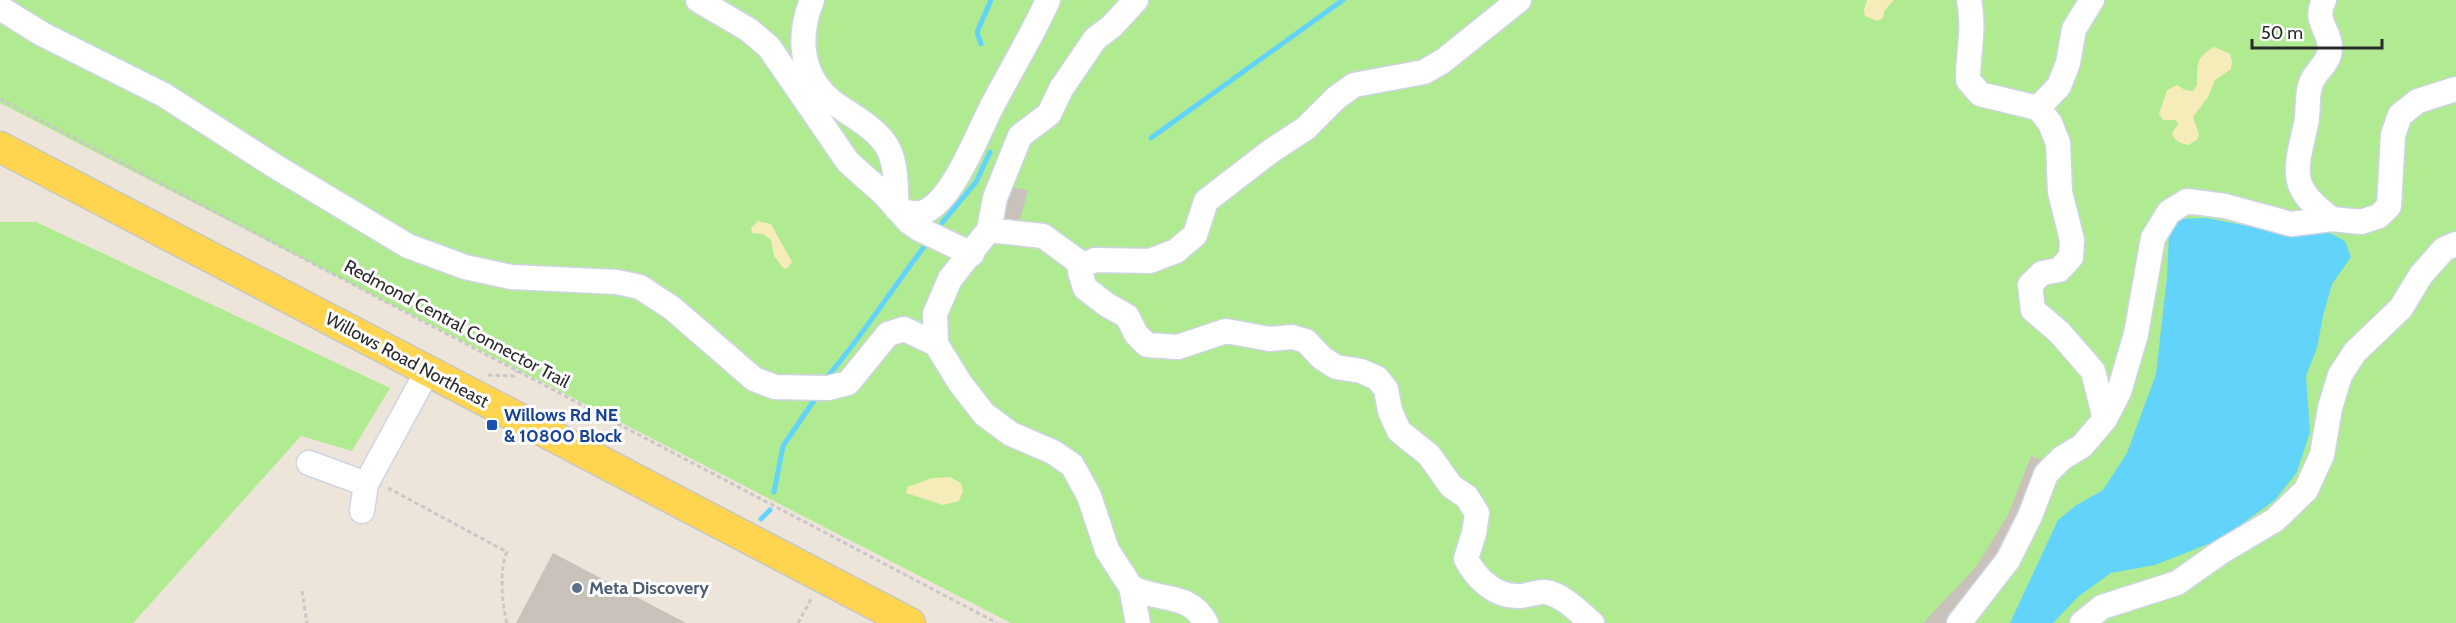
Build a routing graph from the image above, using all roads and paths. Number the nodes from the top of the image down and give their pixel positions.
1 (698, 0) edge
2 (812, 0) edge
3 (1048, 0) edge
4 (1136, 0) edge
5 (1519, 0) edge
6 (1969, 0) edge
7 (2092, 0) edge
8 (2324, 0) edge
9 (0, 8) edge
10 (2456, 89) edge
11 (0, 99) edge
12 (2038, 108) junction
13 (0, 147) edge
14 (897, 209) junction
15 (2332, 219) junction
16 (989, 230) junction
17 (2456, 244) edge
18 (972, 254) junction
19 (1083, 265) junction
20 (936, 344) junction
21 (428, 370) junction
22 (517, 371) junction
23 (483, 380) dead end
24 (2105, 419) junction
25 (309, 463) dead end
26 (373, 484) junction
27 (363, 511) dead end
28 (1131, 587) junction
29 (302, 591) dead end
30 (811, 599) dead end
31 (307, 623) edge
32 (507, 623) edge
33 (798, 623) edge
34 (910, 623) edge
35 (997, 623) edge
36 (1138, 623) edge
37 (1206, 623) edge
38 (1592, 623) edge
39 (1959, 623) edge
40 (2082, 623) edge

1 - 14 lane
2 - 14 lane
3 - 14 lane
4 - 16 lane
5 - 19 lane
6 - 12 lane
7 - 12 lane
8 - 15 lane
9 - 20 lane
10 - 15 lane
11 - 22 path, Redmond Central Connector Trail
12 - 24 lane
13 - 21 main road, Willows Road Northeast
14 - 18 lane
15 - 24 lane
16 - 18 lane
16 - 19 lane
17 - 40 lane
18 - 20 lane
19 - 38 lane
20 - 28 lane
21 - 26 lane
21 - 34 main road, Willows Road Northeast
22 - 23 path
22 - 35 path, Redmond Central Connector Trail
24 - 39 lane
25 - 26 lane
26 - 27 lane
26 - 32 path
28 - 36 lane
28 - 37 lane
29 - 31 path
30 - 33 path

